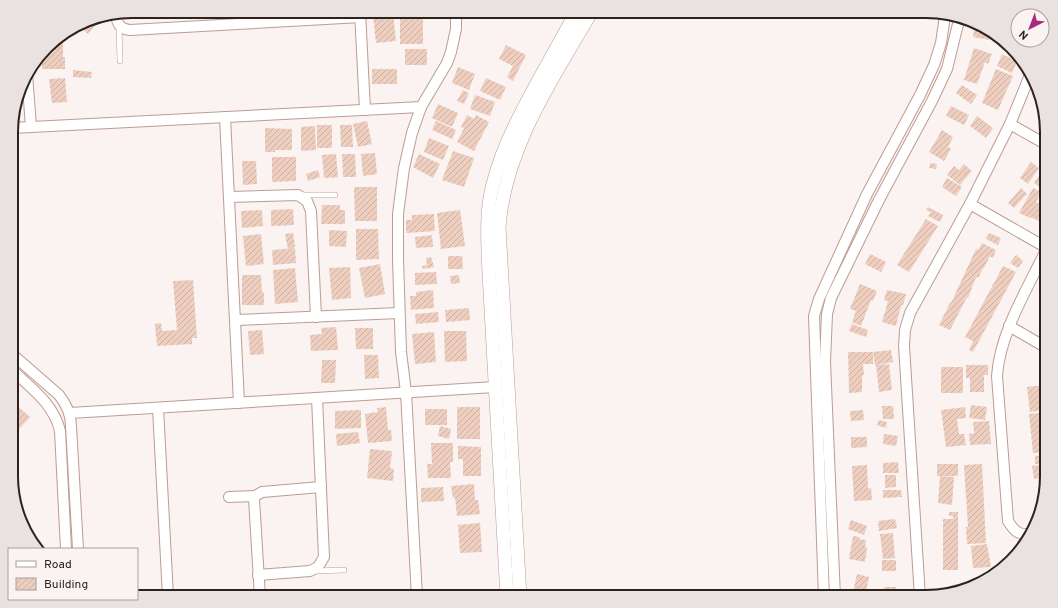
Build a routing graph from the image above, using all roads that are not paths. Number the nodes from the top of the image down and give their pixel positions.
1 (302, 18) edge
2 (360, 18) edge
3 (456, 18) edge
4 (573, 18) edge
5 (588, 18) edge
6 (117, 19) edge
7 (944, 20) edge
8 (958, 23) edge
9 (119, 26) junction
10 (120, 61) dead end
11 (1027, 81) edge
12 (28, 87) edge
13 (421, 107) junction
14 (365, 110) junction
15 (225, 117) junction
16 (1010, 124) junction
17 (31, 127) junction
18 (18, 128) edge
19 (1040, 141) edge
20 (867, 194) junction
21 (298, 195) junction
22 (335, 195) dead end
23 (229, 197) junction
24 (879, 200) junction
25 (970, 204) junction
26 (1040, 244) edge
27 (1040, 262) edge
28 (495, 272) junction
29 (399, 313) junction
30 (316, 316) junction
31 (236, 320) junction
32 (1009, 326) junction
33 (1040, 344) edge
34 (18, 359) edge
35 (18, 376) edge
36 (495, 387) junction
37 (406, 392) junction
38 (317, 398) junction
39 (239, 403) junction
40 (158, 408) junction
41 (70, 413) junction
42 (321, 487) junction
43 (255, 496) junction
44 (229, 497) dead end
45 (1024, 534) edge
46 (66, 548) edge
47 (78, 548) edge
48 (344, 570) dead end
49 (310, 571) junction
50 (258, 575) junction
51 (168, 590) edge
52 (259, 590) edge
53 (417, 590) edge
54 (507, 590) edge
55 (519, 590) edge
56 (824, 590) edge
57 (835, 590) edge
58 (920, 590) edge

1 - 9 street
2 - 14 street
3 - 13 street
4 - 28 street
5 - 28 street
6 - 9 street
7 - 20 street
8 - 24 street
9 - 10 lane
11 - 16 street
12 - 17 street
13 - 14 street
13 - 29 street
14 - 15 street
15 - 17 street
15 - 23 street
16 - 19 street
16 - 25 street
17 - 18 street
20 - 24 street
20 - 56 street
21 - 22 lane
21 - 23 street
21 - 30 street
23 - 31 street
24 - 57 street
25 - 26 street
25 - 58 street
27 - 32 street
28 - 36 street
28 - 55 street
29 - 30 street
29 - 37 street
30 - 31 street
31 - 39 street
32 - 33 street
32 - 45 street
34 - 41 street
35 - 46 street
36 - 37 street
36 - 54 street
37 - 38 street
37 - 53 street
38 - 39 street
38 - 42 street
39 - 40 street
40 - 41 street
40 - 51 street
41 - 47 street
42 - 43 street
42 - 49 street
43 - 44 street
43 - 50 street
48 - 49 lane
49 - 50 street
50 - 52 street

